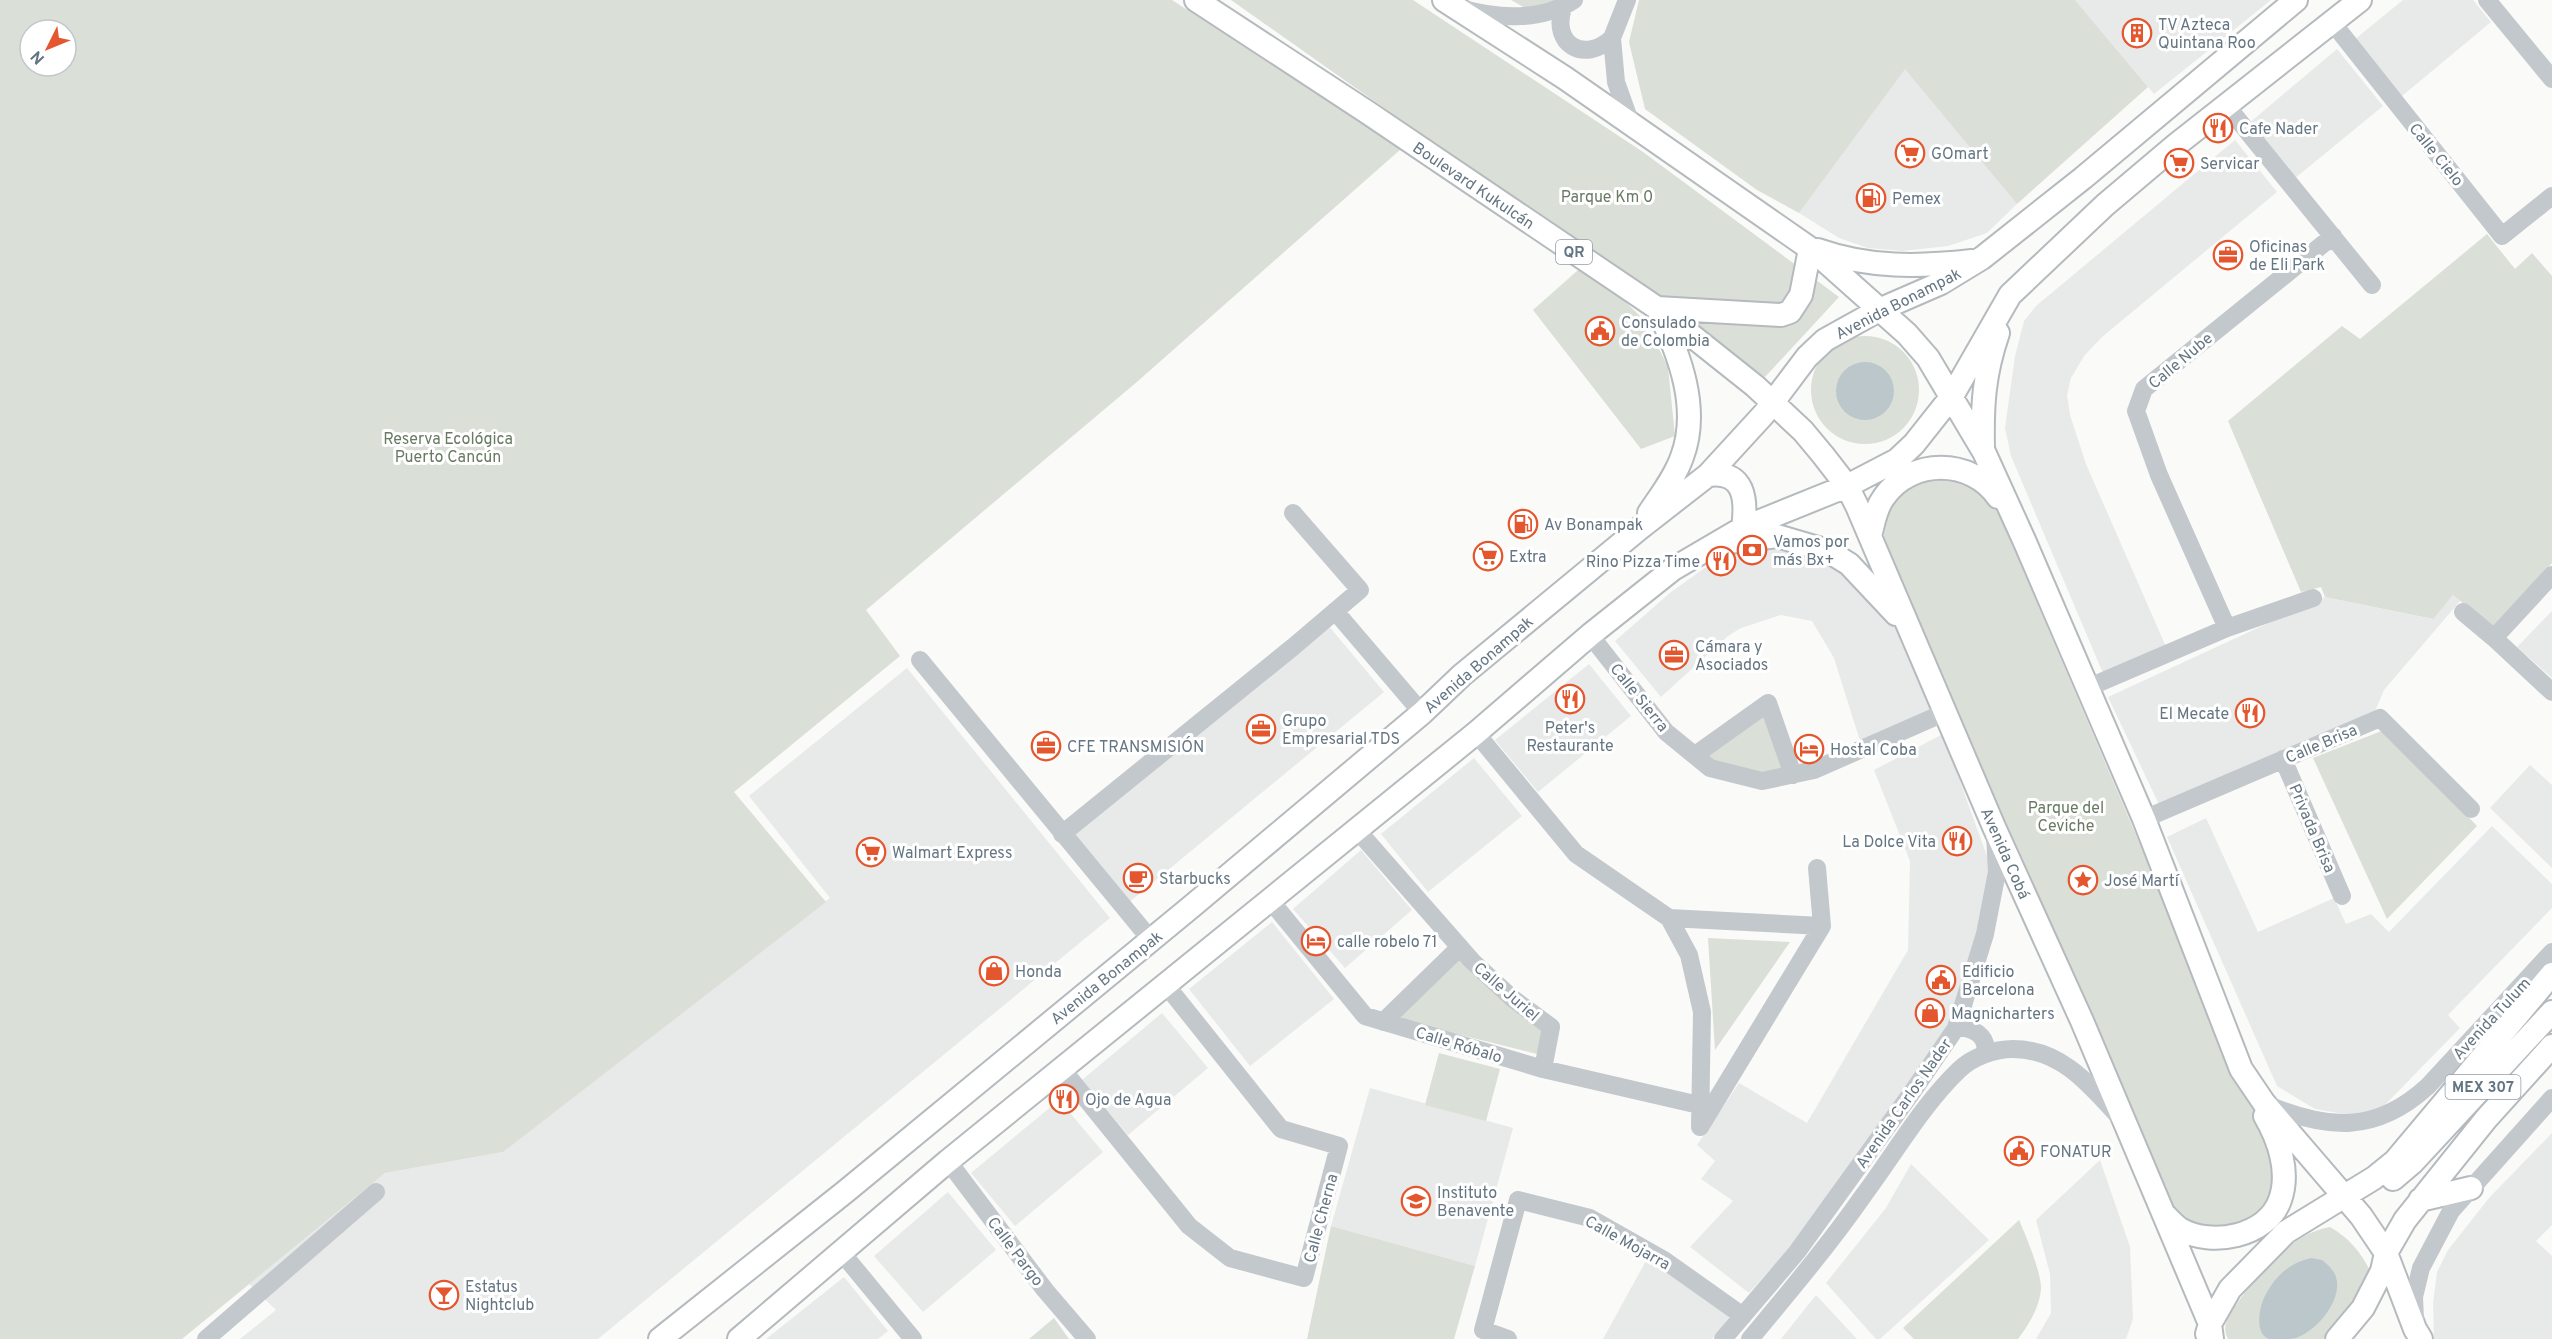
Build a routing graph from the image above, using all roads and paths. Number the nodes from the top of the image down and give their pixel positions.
1 (1196, 0) edge
2 (1628, 0) edge
3 (2296, 0) edge
4 (2360, 0) edge
5 (2487, 0) edge
6 (1449, 3) edge
7 (1568, 4) edge
8 (2332, 22) junction
9 (1612, 38) junction
10 (2552, 79) edge
11 (2226, 105) junction
12 (2153, 119) junction
13 (1631, 124) junction
14 (2176, 145) junction
15 (2083, 178) junction
16 (2552, 196) edge
17 (2105, 205) junction
18 (2333, 236) junction
19 (1808, 248) junction
20 (1982, 258) junction
21 (2372, 285) dead end
22 (2010, 295) junction
23 (1657, 308) junction
24 (1879, 310) junction
25 (1845, 328) junction
26 (1907, 334) junction
27 (1928, 358) junction
28 (1798, 368) junction
29 (1952, 396) junction
30 (1773, 402) junction
31 (1927, 428) junction
32 (1803, 431) junction
33 (1984, 452) junction
34 (1823, 455) junction
35 (1880, 470) junction
36 (1708, 475) junction
37 (1847, 486) junction
38 (1293, 513) dead end
39 (2016, 524) junction
40 (1640, 528) junction
41 (1743, 528) junction
42 (1870, 536) junction
43 (1712, 544) junction
44 (2552, 575) edge
45 (2313, 598) dead end
46 (1335, 611) junction
47 (2463, 612) dead end
48 (2227, 628) junction
49 (1911, 631) junction
50 (1590, 635) junction
51 (2494, 638) junction
52 (920, 660) dead end
53 (2087, 688) junction
54 (2552, 692) edge
55 (1946, 711) junction
56 (1422, 713) junction
57 (1476, 733) junction
58 (1695, 755) junction
59 (2283, 759) junction
60 (1793, 775) junction
61 (2471, 809) dead end
62 (2144, 819) junction
63 (1995, 827) junction
64 (1356, 830) junction
65 (1062, 834) junction
66 (1817, 868) dead end
67 (2342, 896) dead end
68 (1270, 900) junction
69 (1669, 918) junction
70 (1822, 926) junction
71 (1151, 940) junction
72 (1460, 948) junction
73 (2552, 952) edge
74 (2552, 974) edge
75 (1166, 985) junction
76 (2552, 1012) edge
77 (1383, 1022) junction
78 (1956, 1028) junction
79 (2552, 1046) edge
80 (1985, 1054) junction
81 (1062, 1069) junction
82 (2241, 1069) junction
83 (1543, 1070) junction
84 (2552, 1098) edge
85 (2264, 1103) junction
86 (1699, 1105) junction
87 (2126, 1124) junction
88 (948, 1161) junction
89 (2471, 1188) junction
90 (376, 1192) dead end
91 (2344, 1196) junction
92 (2420, 1200) junction
93 (2161, 1211) junction
94 (842, 1253) junction
95 (2386, 1253) junction
96 (1743, 1316) junction
97 (2209, 1334) edge
98 (2418, 1334) edge
99 (206, 1339) edge
100 (660, 1339) edge
101 (740, 1339) edge
102 (913, 1339) edge
103 (1087, 1339) edge
104 (1508, 1339) edge
105 (1723, 1339) edge
106 (1750, 1339) edge
107 (2337, 1339) edge

1 - 23 main road, Boulevard Kukulcán / QR
2 - 9 street
3 - 12 main road, Avenida Bonampak
4 - 8 main road
5 - 10 street
6 - 7 street
6 - 13 main road
7 - 9 street
8 - 11 main road
8 - 16 street, Calle Cielo
9 - 13 street
11 - 14 main road
11 - 18 street
12 - 14 main road
12 - 15 main road, Avenida Bonampak
13 - 19 main road
14 - 17 main road
15 - 17 main road
15 - 20 main road, Avenida Bonampak
17 - 22 main road
18 - 21 street
18 - 48 street, Calle Nube
19 - 20 main road
19 - 23 main road
19 - 24 main road
20 - 24 main road, Avenida Bonampak
22 - 29 main road
22 - 33 main road
23 - 30 main road, Boulevard Kukulcán / QR
23 - 40 main road
24 - 25 main road, Avenida Bonampak
24 - 26 main road
25 - 26 main road
25 - 28 main road, Avenida Bonampak
26 - 27 main road
27 - 29 main road
27 - 31 main road
28 - 30 main road, Avenida Bonampak
28 - 32 main road
29 - 31 main road
29 - 33 main road
30 - 32 main road, Avenida Cobá
30 - 36 main road, Avenida Bonampak
31 - 35 main road
32 - 34 main road, Avenida Cobá
33 - 39 main road
34 - 35 main road
34 - 37 main road, Avenida Cobá
35 - 37 main road
36 - 40 main road, Avenida Bonampak
36 - 41 main road
37 - 41 main road
37 - 42 main road, Avenida Cobá
38 - 46 street
39 - 42 main road
39 - 53 main road
40 - 56 main road, Avenida Bonampak
41 - 43 main road
42 - 49 main road, Avenida Cobá
43 - 49 main road
43 - 50 main road
44 - 51 street
45 - 48 street
46 - 56 street
46 - 65 street
47 - 51 street
48 - 53 street
49 - 55 main road, Avenida Cobá
50 - 57 main road
50 - 58 street, Calle Sierra
51 - 54 street
52 - 65 street
53 - 62 main road
55 - 60 street, Calle Sierra
55 - 63 main road, Avenida Cobá
56 - 71 main road, Avenida Bonampak
57 - 64 main road
57 - 69 street
58 - 60 street, Calle Sierra
58 - 60 street
59 - 61 street, Calle Brisa
59 - 62 street, Calle Brisa
59 - 67 street, Privada Brisa
62 - 82 main road
63 - 78 street, Avenida Carlos Nader
63 - 87 main road, Avenida Cobá
64 - 68 main road
64 - 72 street, Calle Juriel
65 - 71 street
66 - 70 street
68 - 75 main road
68 - 77 street, Calle Róbalo
69 - 70 street
69 - 86 street
70 - 86 street
71 - 100 main road, Avenida Bonampak
72 - 77 street, Calle Juriel
72 - 83 street, Calle Juriel
73 - 85 street, Avenida Tulum
74 - 91 main road
75 - 81 main road
75 - 81 street, Calle Cherna
76 - 91 main road, MEX 307
77 - 83 street, Calle Róbalo
78 - 80 street
78 - 96 street, Avenida Carlos Nader
79 - 92 main road, MEX 307
80 - 87 street, Avenida Carlos Nader
80 - 106 street, Avenida Carlos Nader
81 - 88 main road
82 - 85 main road
82 - 93 main road
83 - 86 street, Calle Róbalo
84 - 89 street
85 - 91 main road
87 - 93 main road, Avenida Cobá
88 - 94 main road
88 - 103 street, Calle Pargo
89 - 92 main road
89 - 98 street
90 - 99 street
91 - 95 main road
91 - 97 main road
92 - 95 main road, MEX 307
93 - 97 main road, Avenida Cobá
94 - 101 main road
94 - 102 street
95 - 98 main road
95 - 107 main road
96 - 104 street, Calle Mojarra
96 - 105 street, Avenida Carlos Nader

